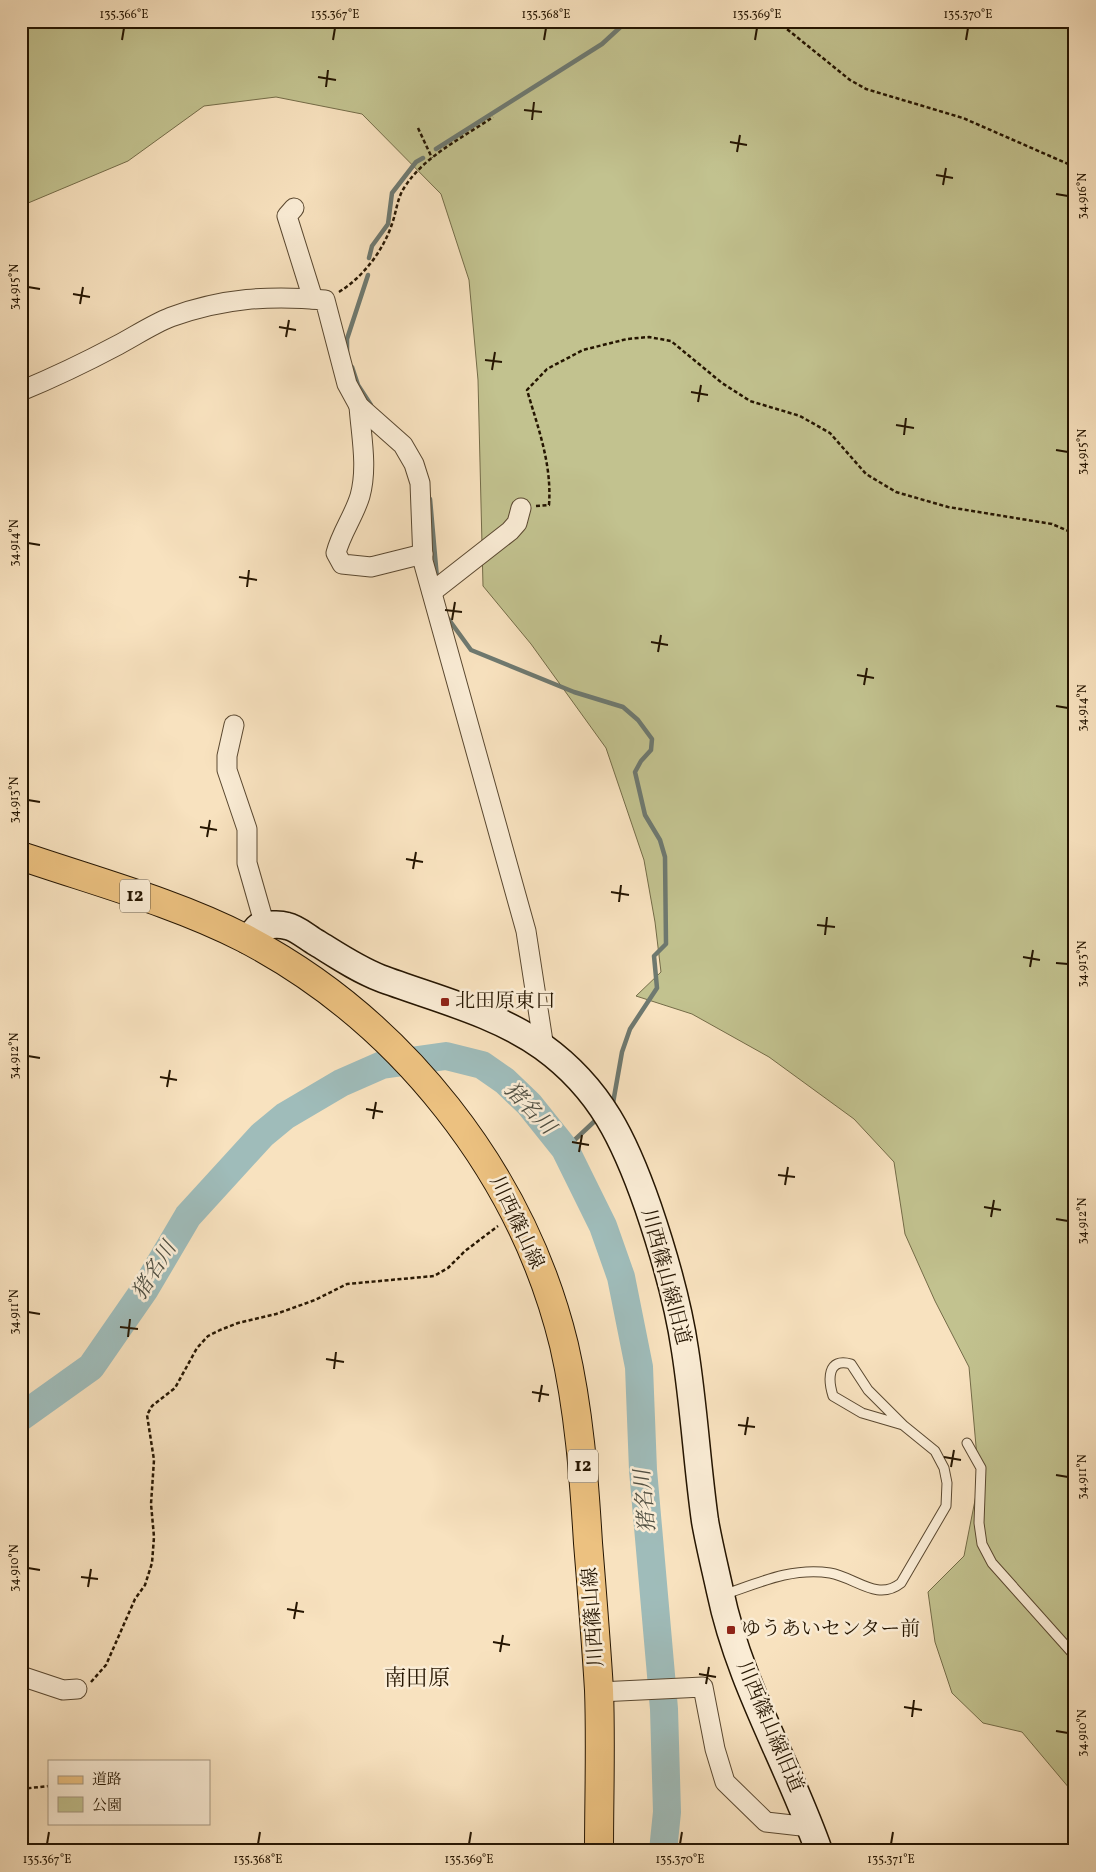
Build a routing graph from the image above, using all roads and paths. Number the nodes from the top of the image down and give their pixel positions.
1 (777, 21) edge
2 (493, 117) dead end
3 (418, 128) dead end
4 (432, 158) junction
5 (1075, 167) edge
6 (294, 208) dead end
7 (319, 300) junction
8 (21, 391) edge
9 (359, 406) junction
10 (520, 508) joint
11 (1075, 534) edge
12 (423, 554) junction
13 (437, 588) junction
14 (234, 725) dead end
15 (21, 856) edge
16 (256, 933) junction
17 (544, 1048) junction
18 (498, 1226) dead end
19 (903, 1425) junction
20 (967, 1443) dead end
21 (721, 1596) junction
22 (1075, 1656) edge
23 (21, 1676) edge
24 (77, 1689) joint
25 (612, 1691) junction
26 (48, 1786) edge
27 (21, 1789) edge
28 (810, 1827) junction
29 (599, 1851) edge
30 (819, 1851) edge

1 - 5 path
2 - 4 path
3 - 4 path
4 - 7 path
6 - 7 street
7 - 8 street
7 - 9 street
9 - 12 street
9 - 12 street
10 - 11 path
10 - 13 street
12 - 13 street
13 - 17 street
14 - 16 street
15 - 16 main road, 川西篠山線 / 12
16 - 17 street, 川西篠山線旧道
16 - 25 main road, 川西篠山線 / 12
17 - 21 street, 川西篠山線旧道
18 - 24 path
19 - 19 lane
19 - 21 lane
20 - 22 lane
21 - 28 street, 川西篠山線旧道
23 - 24 street
25 - 28 street
25 - 29 main road, 川西篠山線 / 12
26 - 27 path
28 - 30 street, 川西篠山線旧道

